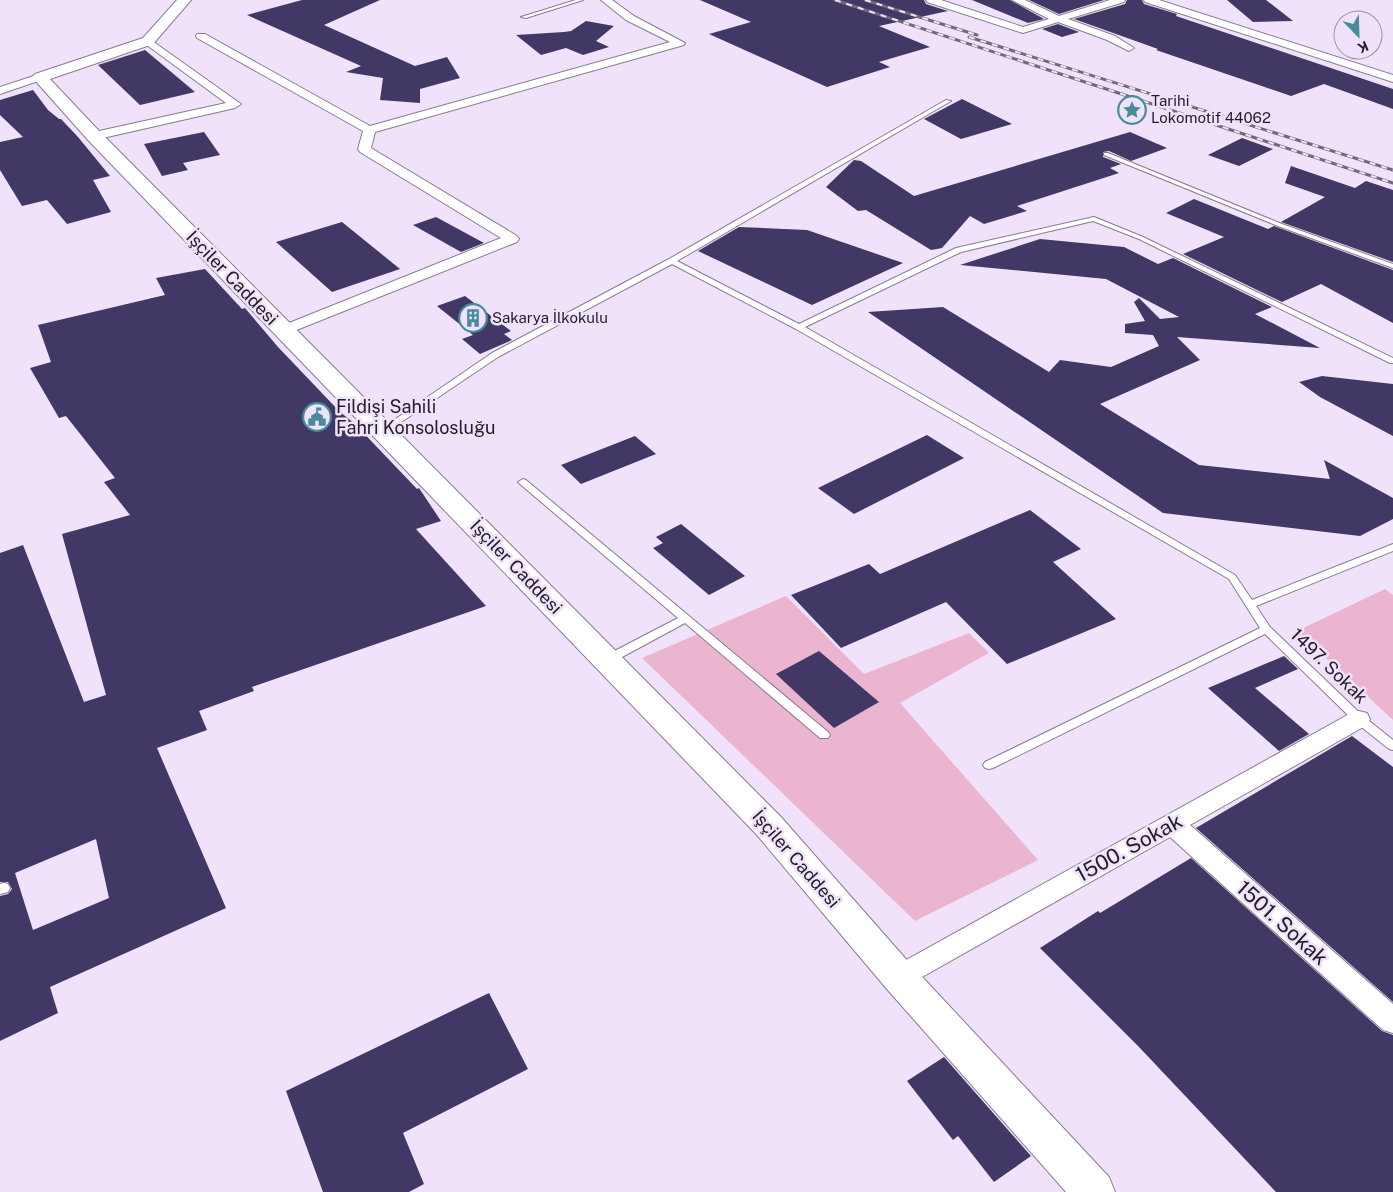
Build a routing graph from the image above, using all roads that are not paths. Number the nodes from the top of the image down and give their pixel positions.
1 (184, 0) edge
2 (580, 0) edge
3 (606, 0) edge
4 (931, 0) edge
5 (1017, 0) edge
6 (1120, 0) edge
7 (1149, 0) edge
8 (524, 17) dead end
9 (1058, 19) junction
10 (201, 36) dead end
11 (148, 41) junction
12 (1129, 48) dead end
13 (40, 77) junction
14 (1393, 79) edge
15 (0, 91) edge
16 (948, 101) dead end
17 (369, 130) junction
18 (94, 136) junction
19 (1106, 154) dead end
20 (672, 261) junction
21 (1393, 266) edge
22 (799, 327) junction
23 (284, 330) junction
24 (1393, 361) edge
25 (382, 431) junction
26 (523, 482) dead end
27 (1393, 547) edge
28 (1250, 604) junction
29 (685, 619) junction
30 (1266, 629) junction
31 (607, 660) junction
32 (1359, 719) junction
33 (824, 735) dead end
34 (1393, 746) edge
35 (989, 765) dead end
36 (1172, 824) junction
37 (899, 977) junction
38 (1393, 1021) edge
39 (1094, 1192) edge

1 - 11 street
2 - 8 lane
3 - 17 street
4 - 9 street
5 - 9 street
6 - 9 street
7 - 14 street
9 - 12 street
10 - 17 street
11 - 13 street
11 - 18 street
13 - 15 street
13 - 18 street, İşçiler Caddesi
16 - 20 lane
17 - 23 street
18 - 23 street, İşçiler Caddesi
19 - 21 lane
20 - 22 lane, 1497. Sokak
20 - 25 lane
22 - 24 lane
22 - 28 lane, 1497. Sokak
23 - 25 street, İşçiler Caddesi
25 - 31 street, İşçiler Caddesi
26 - 29 lane
27 - 28 lane
28 - 30 lane, 1497. Sokak
29 - 31 lane
29 - 33 lane
30 - 32 lane, 1497. Sokak
30 - 35 lane
31 - 37 street, İşçiler Caddesi
32 - 34 lane, 1497. Sokak
32 - 36 street, 1500. Sokak
36 - 37 street, 1500. Sokak
36 - 38 street, 1501. Sokak
37 - 39 street, İşçiler Caddesi

